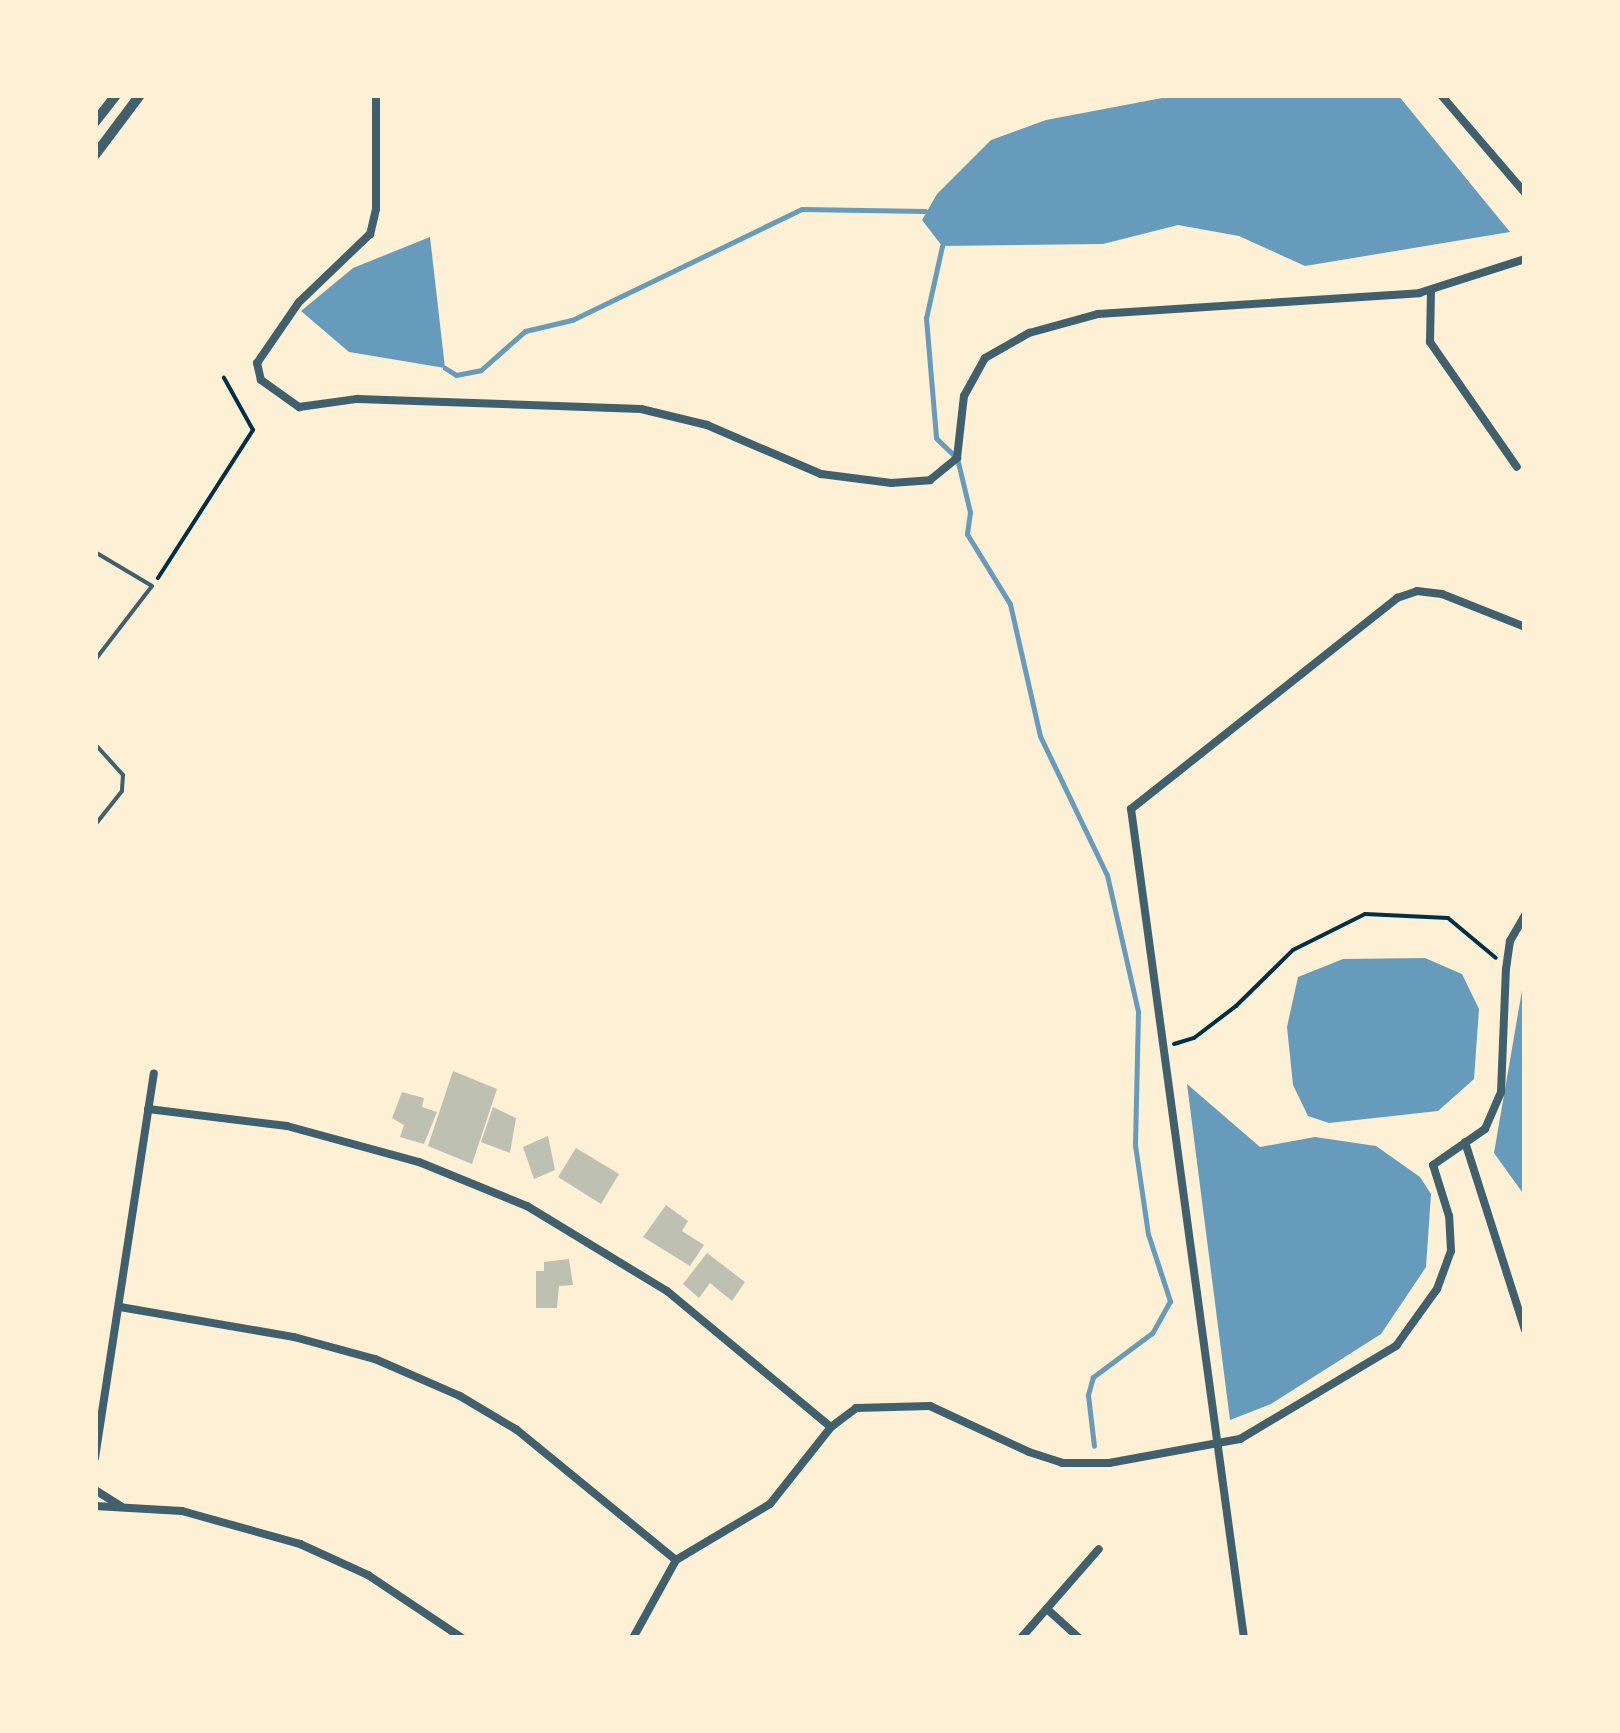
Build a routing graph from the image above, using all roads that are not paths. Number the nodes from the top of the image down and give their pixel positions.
1 (116, 95) edge
2 (140, 95) edge
3 (376, 95) edge
4 (1441, 95) edge
5 (95, 122) edge
6 (95, 155) edge
7 (1525, 193) edge
8 (1525, 259) edge
9 (1431, 290) junction
10 (1517, 467) dead end
11 (95, 552) edge
12 (1525, 627) edge
13 (95, 660) edge
14 (95, 744) edge
15 (95, 825) edge
16 (1525, 915) edge
17 (154, 1072) dead end
18 (148, 1108) junction
19 (1465, 1142) junction
20 (120, 1307) junction
21 (1525, 1330) edge
22 (830, 1427) junction
23 (1214, 1444) junction
24 (95, 1458) edge
25 (95, 1490) edge
26 (95, 1506) edge
27 (121, 1506) junction
28 (1099, 1549) dead end
29 (676, 1560) junction
30 (1047, 1610) junction
31 (462, 1638) edge
32 (633, 1638) edge
33 (1021, 1638) edge
34 (1079, 1638) edge
35 (1244, 1638) edge

1 - 5 street
2 - 6 street
3 - 9 street
4 - 7 street
8 - 9 street
9 - 10 street
11 - 13 lane
12 - 23 street
14 - 15 lane
16 - 19 street
17 - 18 street
18 - 20 street
18 - 22 street
19 - 21 street
19 - 23 street
20 - 24 street
20 - 29 street
22 - 23 street
22 - 29 street
23 - 35 street
25 - 27 street
26 - 27 street
27 - 31 street
28 - 30 street
29 - 32 street
30 - 33 street
30 - 34 street

